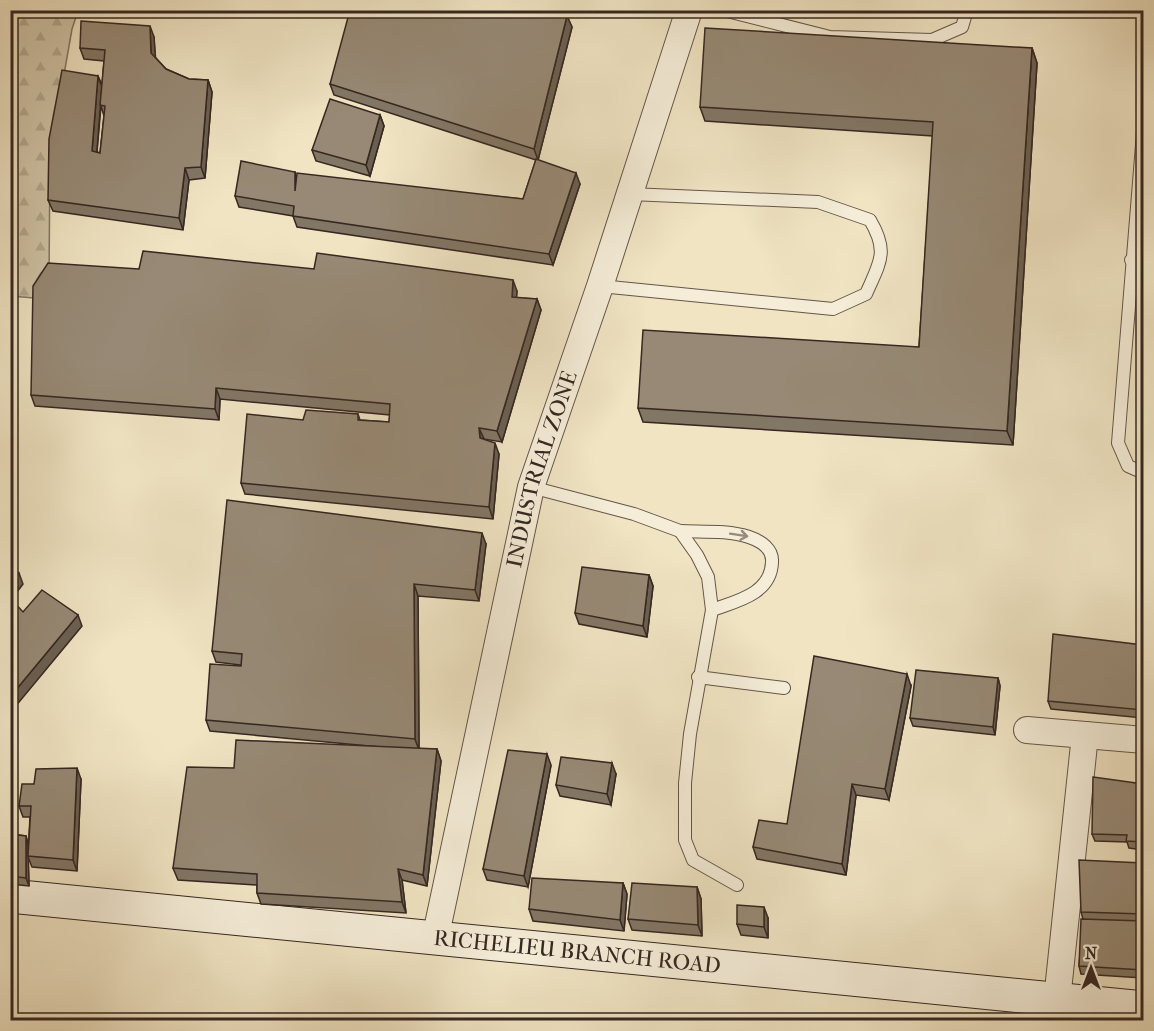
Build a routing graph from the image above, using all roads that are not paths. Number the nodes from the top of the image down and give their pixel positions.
1 (689, 10) edge
2 (723, 10) edge
3 (967, 10) edge
4 (1143, 120) edge
5 (630, 194) junction
6 (1137, 261) edge
7 (600, 286) junction
8 (1143, 473) edge
9 (531, 487) junction
10 (680, 531) junction
11 (712, 610) junction
12 (698, 677) junction
13 (784, 688) dead end
14 (1027, 730) dead end
15 (1085, 735) junction
16 (1143, 740) edge
17 (738, 885) dead end
18 (10, 896) edge
19 (435, 939) junction
20 (1057, 1000) junction
21 (1143, 1008) edge
22 (1105, 1013) edge

1 - 5 street, INDUSTRIAL ZONE
2 - 3 lane
4 - 6 lane
5 - 7 street, INDUSTRIAL ZONE
5 - 7 lane
6 - 8 lane
7 - 9 street, INDUSTRIAL ZONE
9 - 10 lane
9 - 19 street, INDUSTRIAL ZONE
10 - 11 lane
10 -> 11 lane
11 - 12 lane
12 - 13 lane
12 - 17 lane
14 - 15 street
15 - 16 street
15 - 20 street
18 - 19 main road, RICHELIEU BRANCH ROAD
19 - 20 main road, RICHELIEU BRANCH ROAD
20 - 22 main road, RICHELIEU BRANCH ROAD
21 - 22 main road, RICHELIEU BRANCH ROAD

